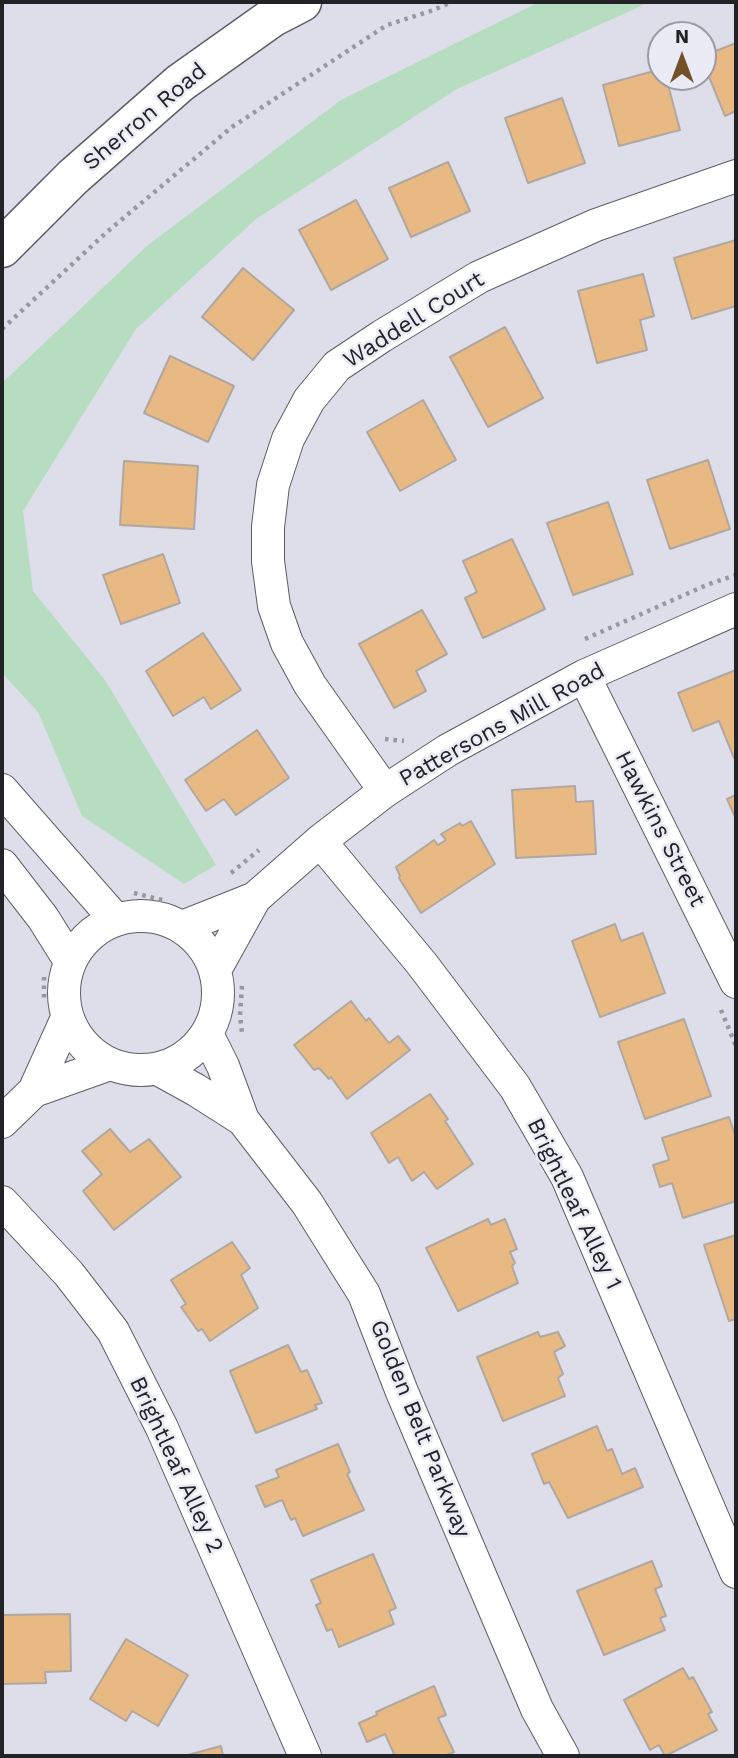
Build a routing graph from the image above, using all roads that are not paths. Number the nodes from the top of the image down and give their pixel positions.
1 (302, 2) edge
2 (736, 176) edge
3 (2, 248) edge
4 (736, 610) edge
5 (584, 676) junction
6 (2, 790) edge
7 (385, 791) junction
8 (320, 841) junction
9 (2, 864) edge
10 (255, 898) junction
11 (180, 913) junction
12 (116, 920) junction
13 (57, 966) junction
14 (230, 973) junction
15 (727, 992) edge
16 (56, 1014) junction
17 (207, 1034) junction
18 (110, 1065) junction
19 (158, 1069) junction
20 (34, 1090) junction
21 (243, 1121) junction
22 (2, 1122) edge
23 (2, 1202) edge
24 (736, 1572) edge
25 (305, 1756) edge
26 (563, 1756) edge

1 - 3 main road, Sherron Road
2 - 7 street, Waddell Court
4 - 5 street, Pattersons Mill Road
5 - 7 street, Pattersons Mill Road
5 - 15 street, Hawkins Street
6 - 12 street
7 - 8 street, Pattersons Mill Road
8 - 10 street, Pattersons Mill Road
8 - 24 street, Brightleaf Alley 1
9 - 13 street
10 - 11 street, Pattersons Mill Road
10 - 14 street, Pattersons Mill Road
11 - 12 street
11 - 14 street
12 - 13 street
13 - 16 street
14 - 17 street
16 - 18 street
16 - 20 street
17 - 19 street
17 - 21 street, Golden Belt Parkway
18 - 19 street
18 - 20 street
19 - 21 street, Golden Belt Parkway
20 - 22 street
21 - 26 street, Golden Belt Parkway
23 - 25 street, Brightleaf Alley 2

